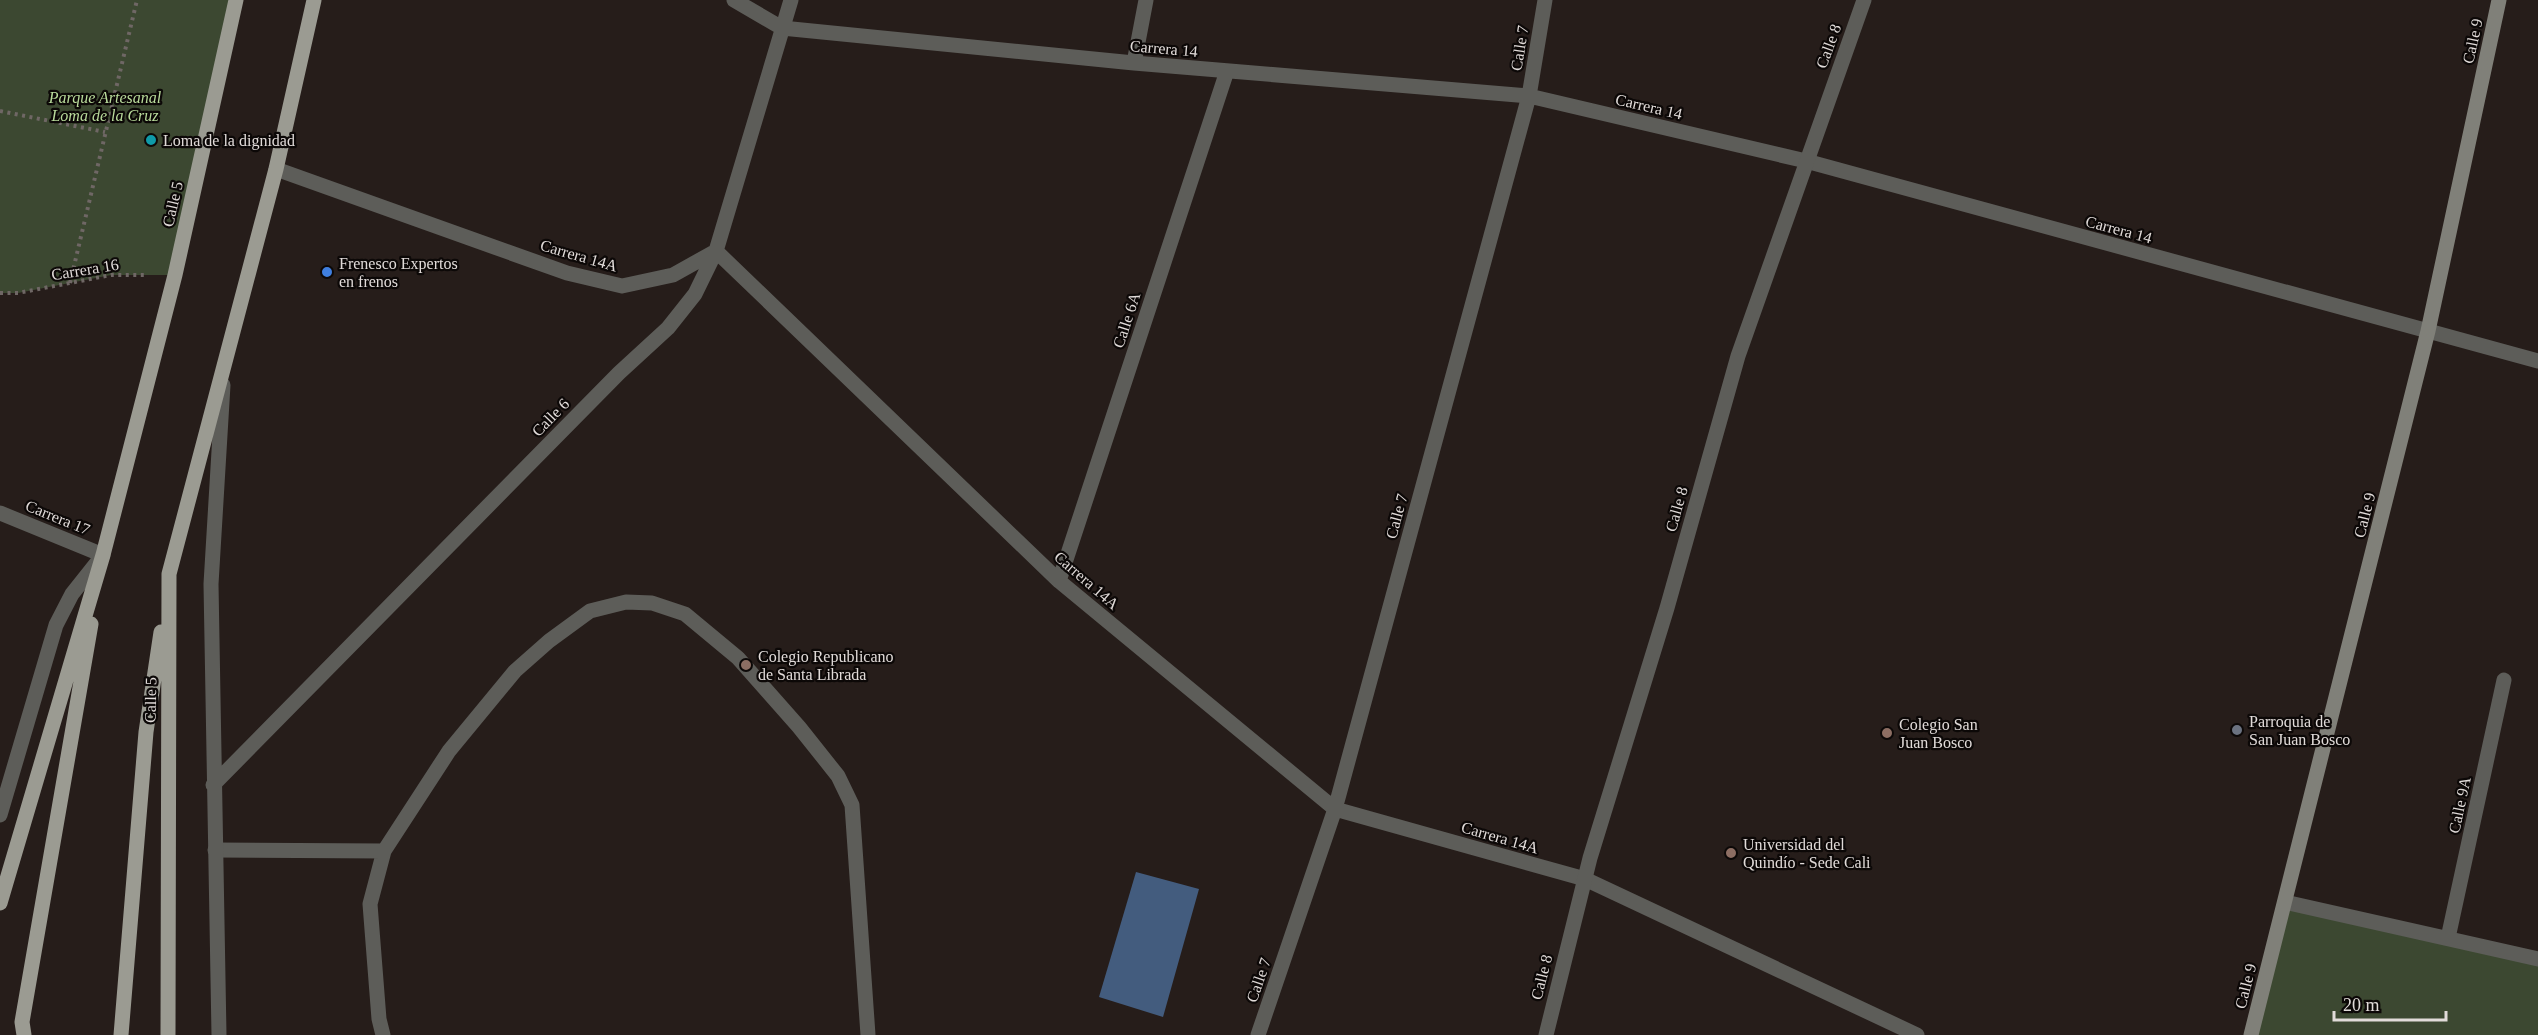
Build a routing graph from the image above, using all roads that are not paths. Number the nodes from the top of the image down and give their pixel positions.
1 (236, 0) edge
2 (314, 0) edge
3 (734, 0) edge
4 (791, 0) edge
5 (1146, 0) edge
6 (1545, 0) edge
7 (1864, 0) edge
8 (2499, 0) edge
9 (782, 28) junction
10 (1134, 63) junction
11 (1227, 71) junction
12 (1529, 96) junction
13 (1806, 161) junction
14 (276, 169) junction
15 (716, 250) junction
16 (2428, 331) junction
17 (2538, 361) edge
18 (223, 373) junction
19 (0, 513) edge
20 (103, 555) junction
21 (169, 574) junction
22 (1059, 581) junction
23 (2504, 680) dead end
24 (213, 785) junction
25 (1335, 809) junction
26 (0, 815) edge
27 (215, 850) junction
28 (384, 851) junction
29 (1585, 879) junction
30 (2285, 902) junction
31 (0, 903) edge
32 (2448, 938) junction
33 (2538, 959) edge
34 (24, 1035) edge
35 (121, 1035) edge
36 (168, 1035) edge
37 (219, 1035) edge
38 (383, 1035) edge
39 (868, 1035) edge
40 (1258, 1035) edge
41 (1545, 1035) edge
42 (1917, 1035) edge
43 (2251, 1035) edge

1 - 20 main road, Calle 5
2 - 14 main road, Calle 5
3 - 9 street, Carrera 14
4 - 9 street, Calle 6
5 - 10 street
6 - 12 street, Calle 7
7 - 13 street, Calle 8
8 - 16 main road, Calle 9
9 - 10 street, Carrera 14
9 - 15 street, Calle 6
10 - 11 street, Carrera 14
11 - 12 street, Carrera 14
11 - 22 street, Calle 6A
12 - 13 street, Carrera 14
12 - 25 street, Calle 7
13 - 16 street, Carrera 14
13 - 29 street, Calle 8
14 - 15 street, Carrera 14A
14 - 18 main road, Calle 5
15 - 22 street, Carrera 14A
15 - 24 street, Calle 6
16 - 17 street, Carrera 14
16 - 30 main road, Calle 9
18 - 21 main road, Calle 5
18 - 24 street, Calle 5
19 - 20 street, Carrera 17
20 - 26 street, Calle 5
20 - 31 main road, Calle 5
20 - 34 main road
21 - 35 main road
21 - 36 main road, Calle 5
22 - 25 street, Carrera 14A
23 - 32 street, Calle 9A
24 - 27 street, Calle 5
25 - 29 street, Carrera 14A
25 - 40 street, Calle 7
27 - 28 street
27 - 37 street, Calle 5
28 - 38 street
28 - 39 street
29 - 41 street, Calle 8
29 - 42 street, Carrera 14A
30 - 32 street
30 - 43 main road, Calle 9
32 - 33 street

